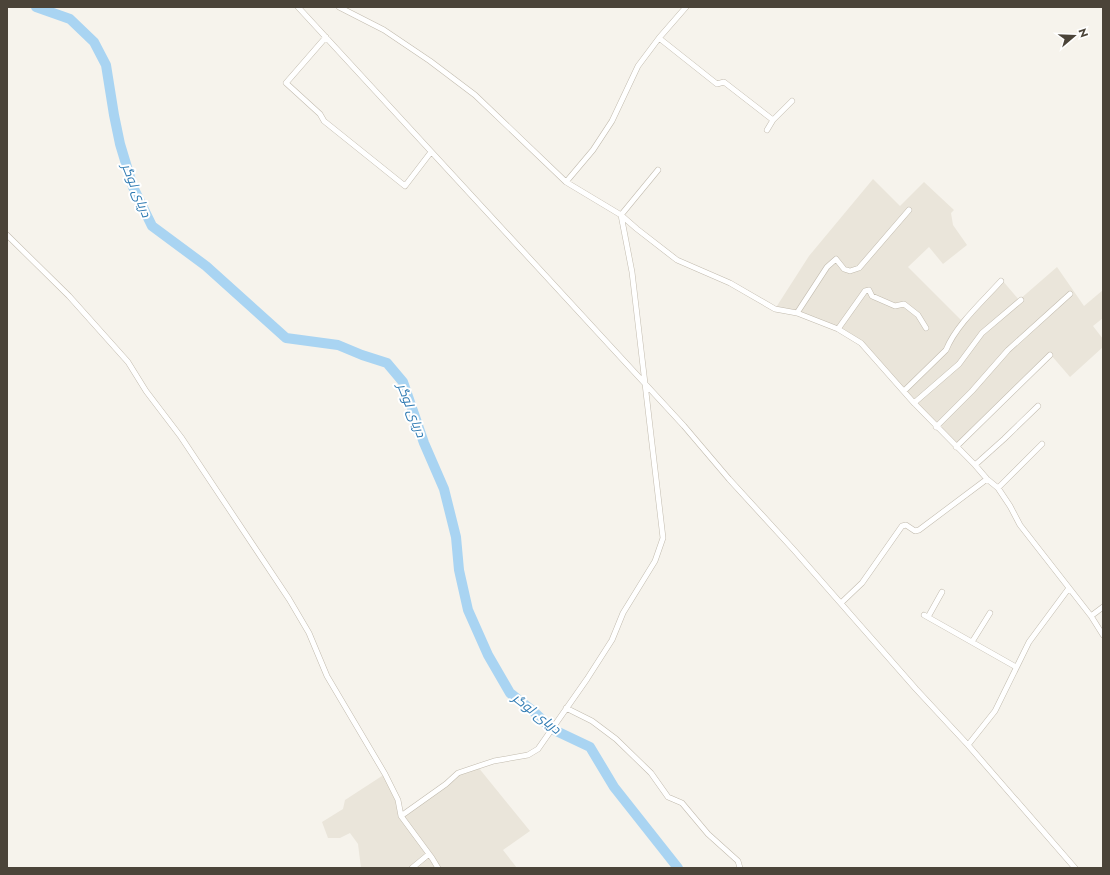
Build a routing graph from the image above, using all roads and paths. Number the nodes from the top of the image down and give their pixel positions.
1 (298, 7) edge
2 (339, 7) edge
3 (686, 7) edge
4 (326, 38) junction
5 (659, 38) junction
6 (792, 101) dead end
7 (773, 120) junction
8 (767, 130) dead end
9 (431, 152) junction
10 (658, 170) dead end
11 (566, 182) junction
12 (909, 210) dead end
13 (621, 214) junction
14 (7, 235) edge
15 (1001, 281) dead end
16 (1070, 294) dead end
17 (1021, 300) dead end
18 (796, 313) junction
19 (926, 328) dead end
20 (838, 329) junction
21 (1050, 355) dead end
22 (646, 385) junction
23 (904, 391) junction
24 (914, 403) junction
25 (1038, 406) dead end
26 (936, 427) junction
27 (1042, 444) dead end
28 (956, 447) junction
29 (975, 465) junction
30 (987, 479) junction
31 (998, 488) junction
32 (1069, 588) junction
33 (942, 592) dead end
34 (841, 603) junction
35 (1103, 607) edge
36 (990, 613) dead end
37 (1091, 616) junction
38 (1103, 635) edge
39 (972, 642) junction
40 (1016, 667) junction
41 (566, 708) junction
42 (968, 745) junction
43 (401, 816) junction
44 (429, 854) junction
45 (412, 868) edge
46 (438, 868) edge
47 (740, 868) edge
48 (1075, 868) edge

1 - 4 street
2 - 11 street
3 - 5 street
4 - 9 street
4 - 9 street
5 - 7 street
5 - 11 street
6 - 7 street
7 - 8 street
9 - 22 street
10 - 13 street
11 - 13 street
12 - 18 street
13 - 18 street
13 - 22 street
14 - 43 street
15 - 23 street
16 - 26 street
17 - 24 street
18 - 20 street
19 - 20 street
20 - 23 street
21 - 28 street
22 - 34 street
22 - 41 street
23 - 24 street
24 - 26 street
25 - 29 street
26 - 28 street
27 - 31 street
28 - 29 street
29 - 30 street
30 - 31 street
30 - 34 street
31 - 32 street
32 - 37 street
32 - 40 street
33 - 39 street
34 - 42 street
35 - 37 street
36 - 39 street
37 - 38 street
39 - 40 street
40 - 42 street
41 - 43 street
41 - 47 street
42 - 48 street
43 - 44 street
44 - 45 street
44 - 46 street

